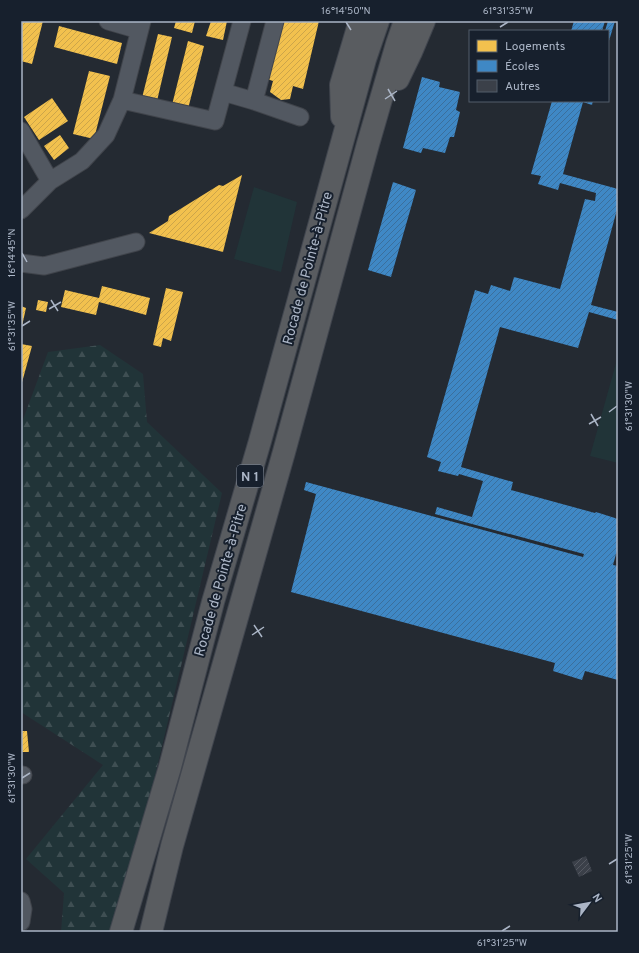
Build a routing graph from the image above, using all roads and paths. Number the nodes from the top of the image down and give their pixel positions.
1 (108, 21) edge
2 (242, 21) edge
3 (275, 21) edge
4 (360, 21) edge
5 (378, 21) edge
6 (405, 21) edge
7 (424, 21) edge
8 (141, 26) edge
9 (223, 92) junction
10 (122, 100) junction
11 (254, 101) junction
12 (300, 117) dead end
13 (21, 131) edge
14 (343, 138) junction
15 (368, 144) junction
16 (50, 180) junction
17 (21, 210) edge
18 (136, 242) dead end
19 (21, 263) edge
20 (21, 901) edge
21 (21, 922) edge
22 (121, 932) edge
23 (151, 932) edge

1 - 8 lane
2 - 9 lane
3 - 11 lane
4 - 14 highway
5 - 14 highway, Rocade de Pointe-à-Pitre / N 1
6 - 15 highway, Rocade de Pointe-à-Pitre / N 1
7 - 15 highway
8 - 10 lane
9 - 10 lane
9 - 11 lane
10 - 16 lane
11 - 12 lane
13 - 16 lane
14 - 22 highway, Rocade de Pointe-à-Pitre / N 1
15 - 23 highway, Rocade de Pointe-à-Pitre / N 1
16 - 17 lane
18 - 19 lane
20 - 21 lane

